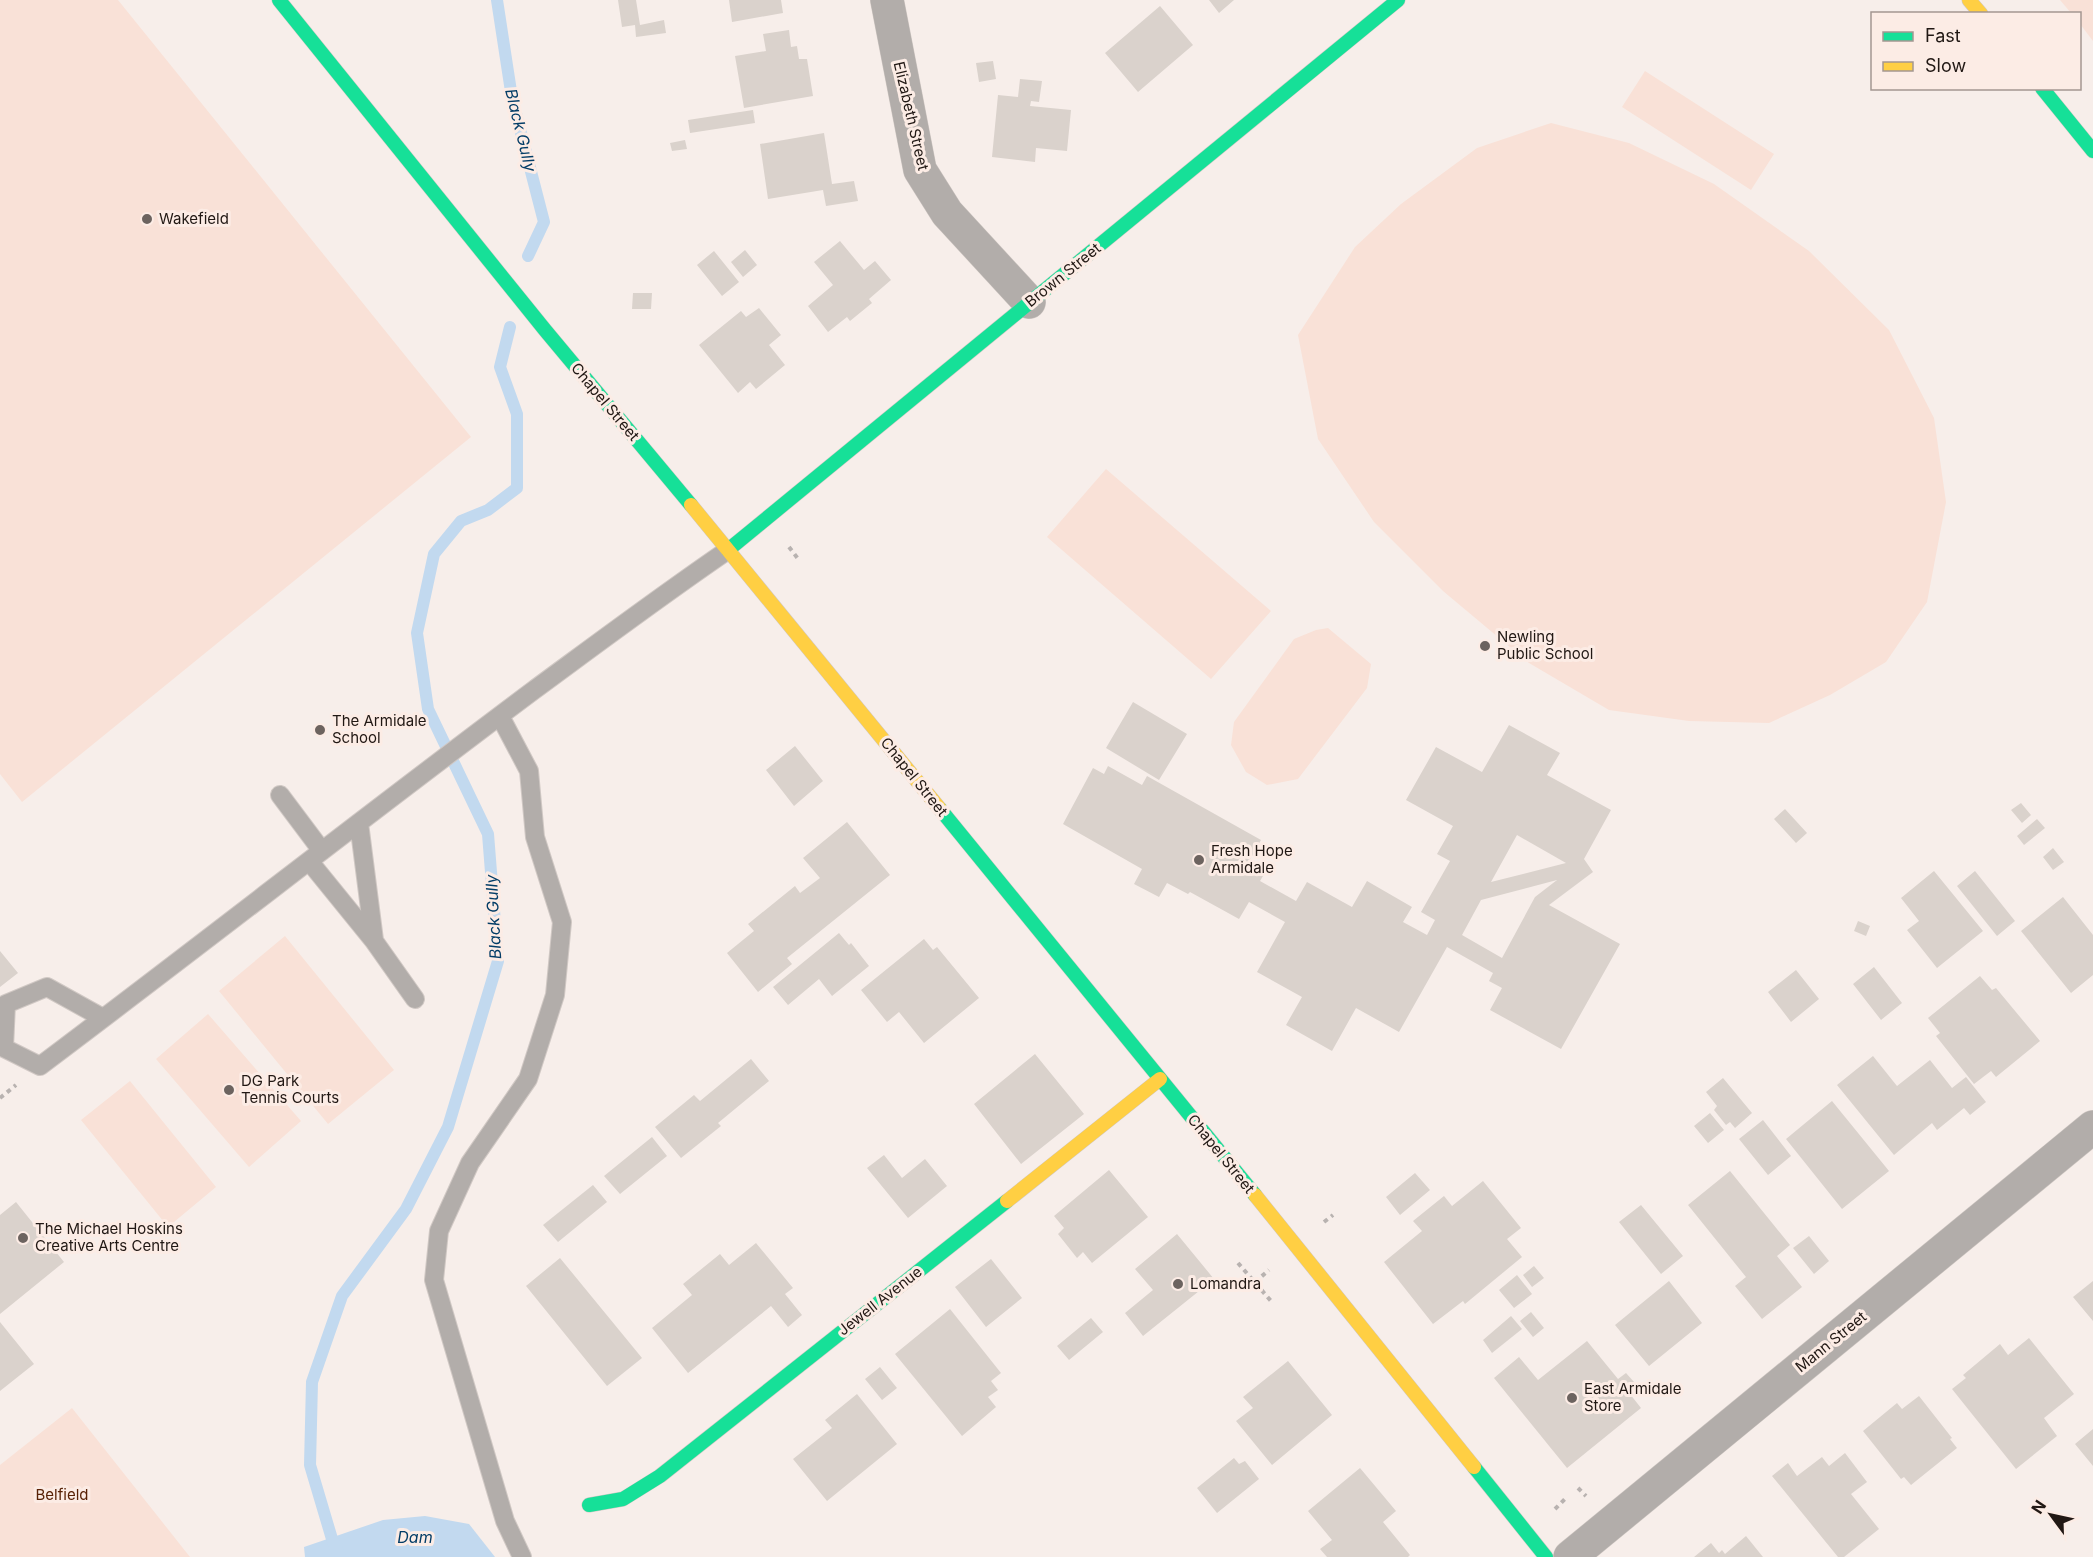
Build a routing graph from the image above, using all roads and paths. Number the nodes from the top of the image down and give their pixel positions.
1 (279, 0) edge
2 (887, 0) edge
3 (1398, 0) edge
4 (1970, 0) edge
5 (1979, 12) edge
6 (2044, 90) edge
7 (2093, 151) edge
8 (1029, 302) junction
9 (728, 550) junction
10 (500, 716) junction
11 (280, 795) dead end
12 (359, 823) junction
13 (315, 856) junction
14 (374, 941) junction
15 (415, 999) dead end
16 (103, 1018) junction
17 (1160, 1079) junction
18 (2093, 1127) edge
19 (1238, 1263) dead end
20 (1263, 1274) dead end
21 (1255, 1281) junction
22 (1271, 1301) dead end
23 (1578, 1488) dead end
24 (1586, 1497) dead end
25 (1565, 1499) dead end
26 (589, 1504) dead end
27 (1560, 1505) dead end
28 (522, 1557) edge
29 (1546, 1557) edge
30 (1570, 1557) edge

1 - 9 street, Chapel Street
2 - 8 street, Elizabeth Street
3 - 8 street, Brown Street
4 - 5 street
6 - 7 street
8 - 9 street, Brown Street
9 - 10 lane
9 - 17 street, Chapel Street
10 - 12 lane
10 - 28 lane
11 - 13 lane
12 - 13 lane
12 - 14 lane
13 - 14 lane
13 - 16 lane
14 - 15 lane
16 - 16 lane
17 - 26 street, Jewell Avenue
17 - 29 street, Chapel Street
18 - 30 street, Mann Street
19 - 21 path
20 - 21 path
21 - 22 path
23 - 24 path
25 - 27 path

